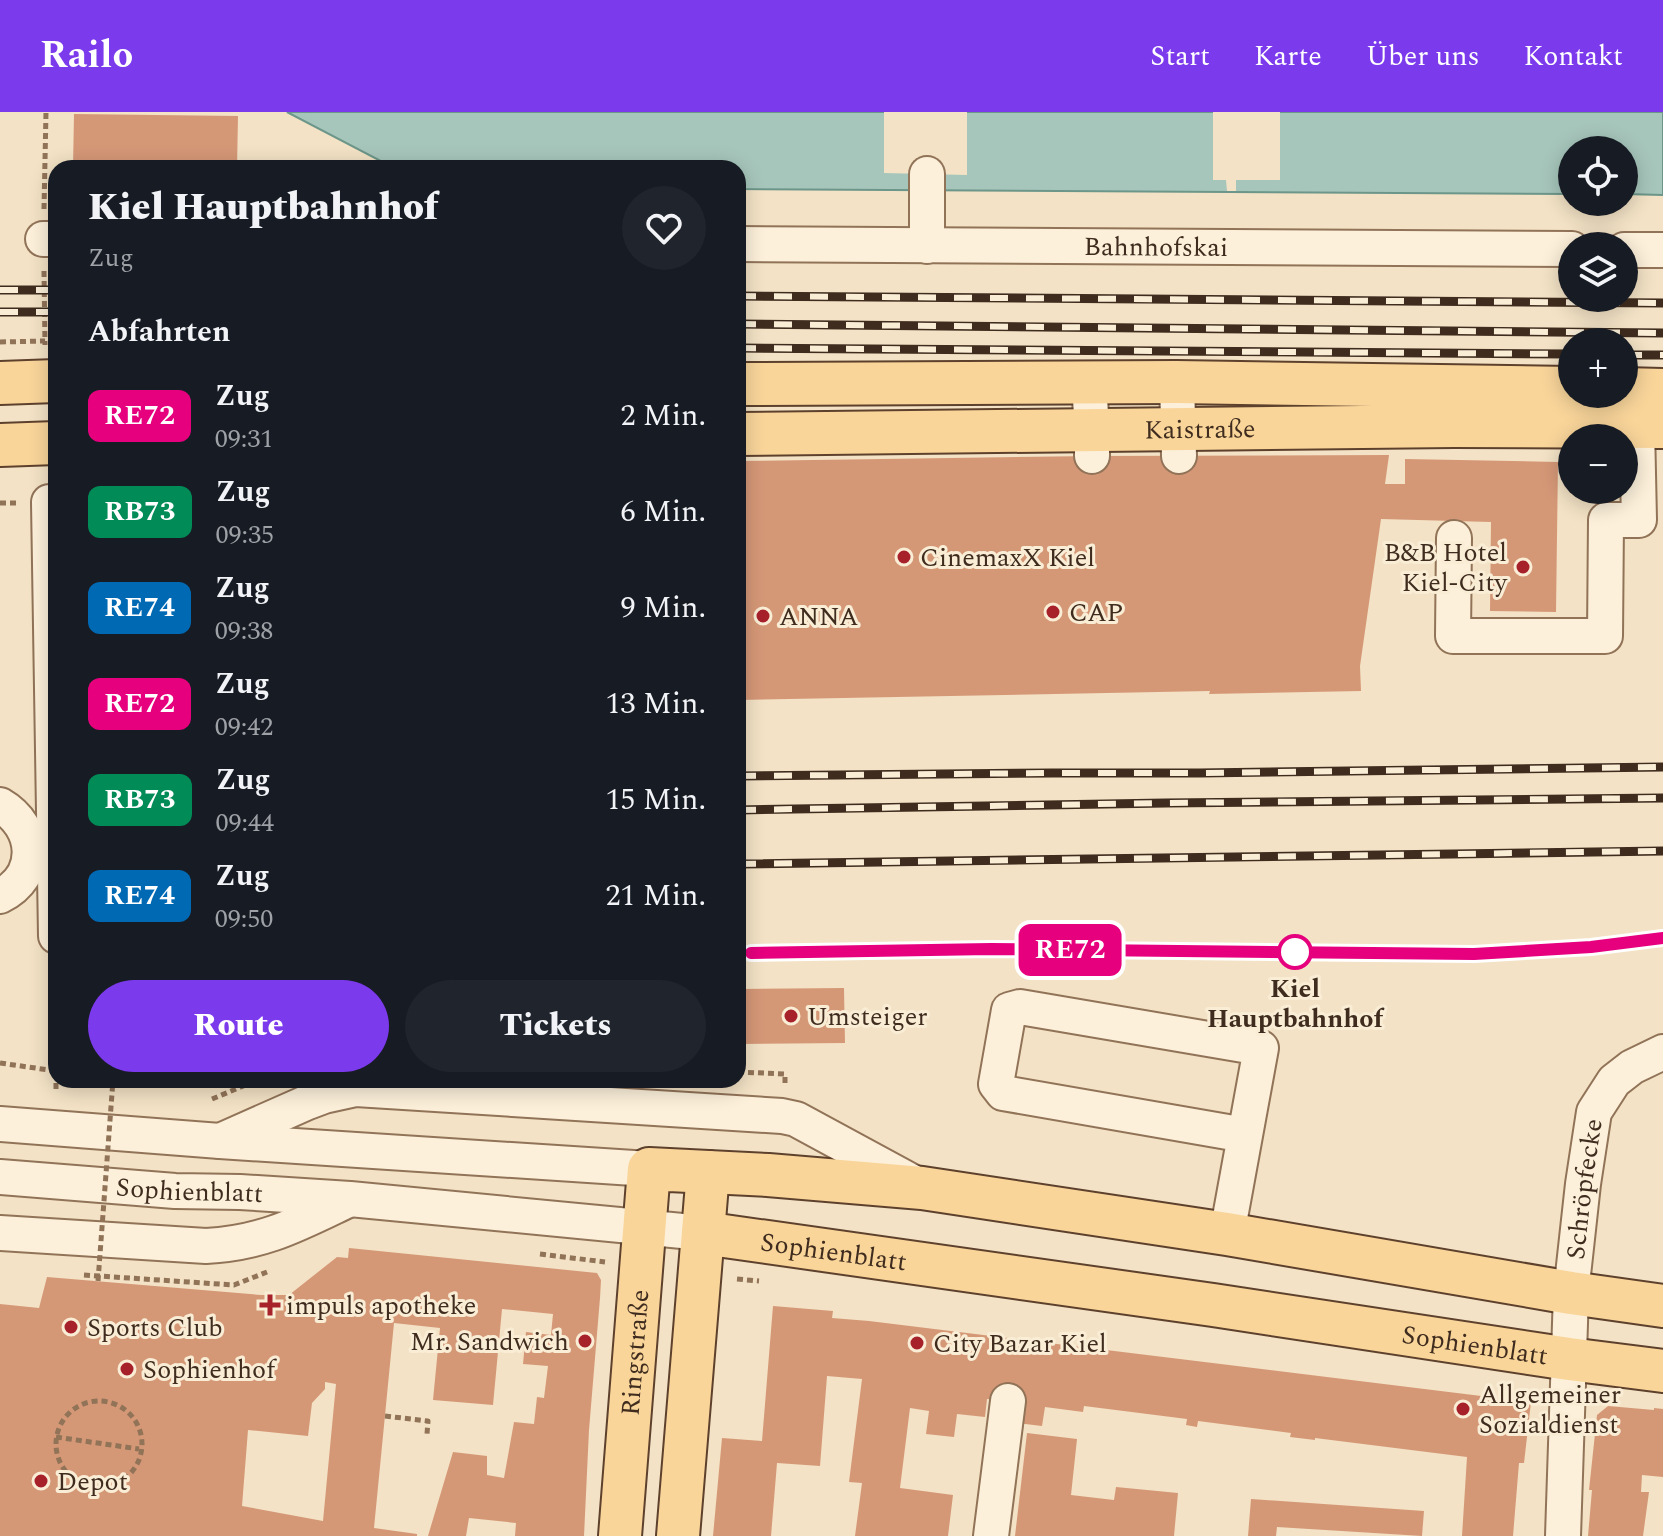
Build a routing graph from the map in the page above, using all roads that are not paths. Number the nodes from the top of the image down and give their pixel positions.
1 (927, 174) dead end
2 (927, 231) junction
3 (746, 243) edge
4 (1558, 249) edge
5 (1638, 250) edge
6 (1663, 250) edge
7 (48, 381) edge
8 (1177, 382) junction
9 (0, 383) edge
10 (1089, 383) junction
11 (746, 384) edge
12 (1558, 388) edge
13 (1663, 390) edge
14 (1641, 414) edge
15 (746, 434) edge
16 (48, 443) edge
17 (1092, 443) junction
18 (1178, 443) junction
19 (0, 445) edge
20 (1454, 538) dead end
21 (0, 805) edge
22 (0, 896) edge
23 (1663, 1052) edge
24 (0, 1124) edge
25 (1245, 1135) junction
26 (220, 1141) junction
27 (649, 1169) junction
28 (708, 1172) junction
29 (0, 1177) edge
30 (922, 1188) junction
31 (350, 1199) junction
32 (644, 1227) junction
33 (703, 1233) junction
34 (17, 1234) edge
35 (1227, 1234) junction
36 (1571, 1293) junction
37 (1663, 1306) edge
38 (1569, 1359) junction
39 (1663, 1371) edge
40 (1008, 1401) dead end
41 (620, 1536) edge
42 (678, 1536) edge
43 (991, 1536) edge
44 (1563, 1536) edge

1 - 2 street
2 - 3 street, Bahnhofskai
2 - 4 street, Bahnhofskai
5 - 6 street
7 - 9 main road
8 - 10 main road, Kaistraße
8 - 12 main road, Kaistraße
8 - 18 street
10 - 11 main road, Kaistraße
10 - 17 street
13 - 14 main road, Kaistraße
14 - 18 main road, Kaistraße
14 - 20 street
15 - 17 main road, Kaistraße
16 - 19 main road
17 - 18 main road, Kaistraße
21 - 22 street
23 - 36 street, Schröpfecke
24 - 26 street, Sophienblatt
25 - 25 street
25 - 35 street
26 - 27 street, Sophienblatt
26 - 30 street
27 - 28 main road, Sophienblatt
27 - 32 main road, Ringstraße
28 - 30 main road, Sophienblatt
28 - 33 main road
29 - 31 street, Sophienblatt
30 - 35 main road, Sophienblatt
31 - 32 street, Sophienblatt
31 - 34 street, Sophienblatt
32 - 33 street, Sophienblatt
32 - 41 main road, Ringstraße
33 - 38 main road, Sophienblatt
33 - 42 main road
35 - 36 main road, Sophienblatt
36 - 37 main road, Sophienblatt
36 - 38 street, Schröpfecke
38 - 39 main road, Sophienblatt
38 - 44 street, Schröpfecke
40 - 43 street

